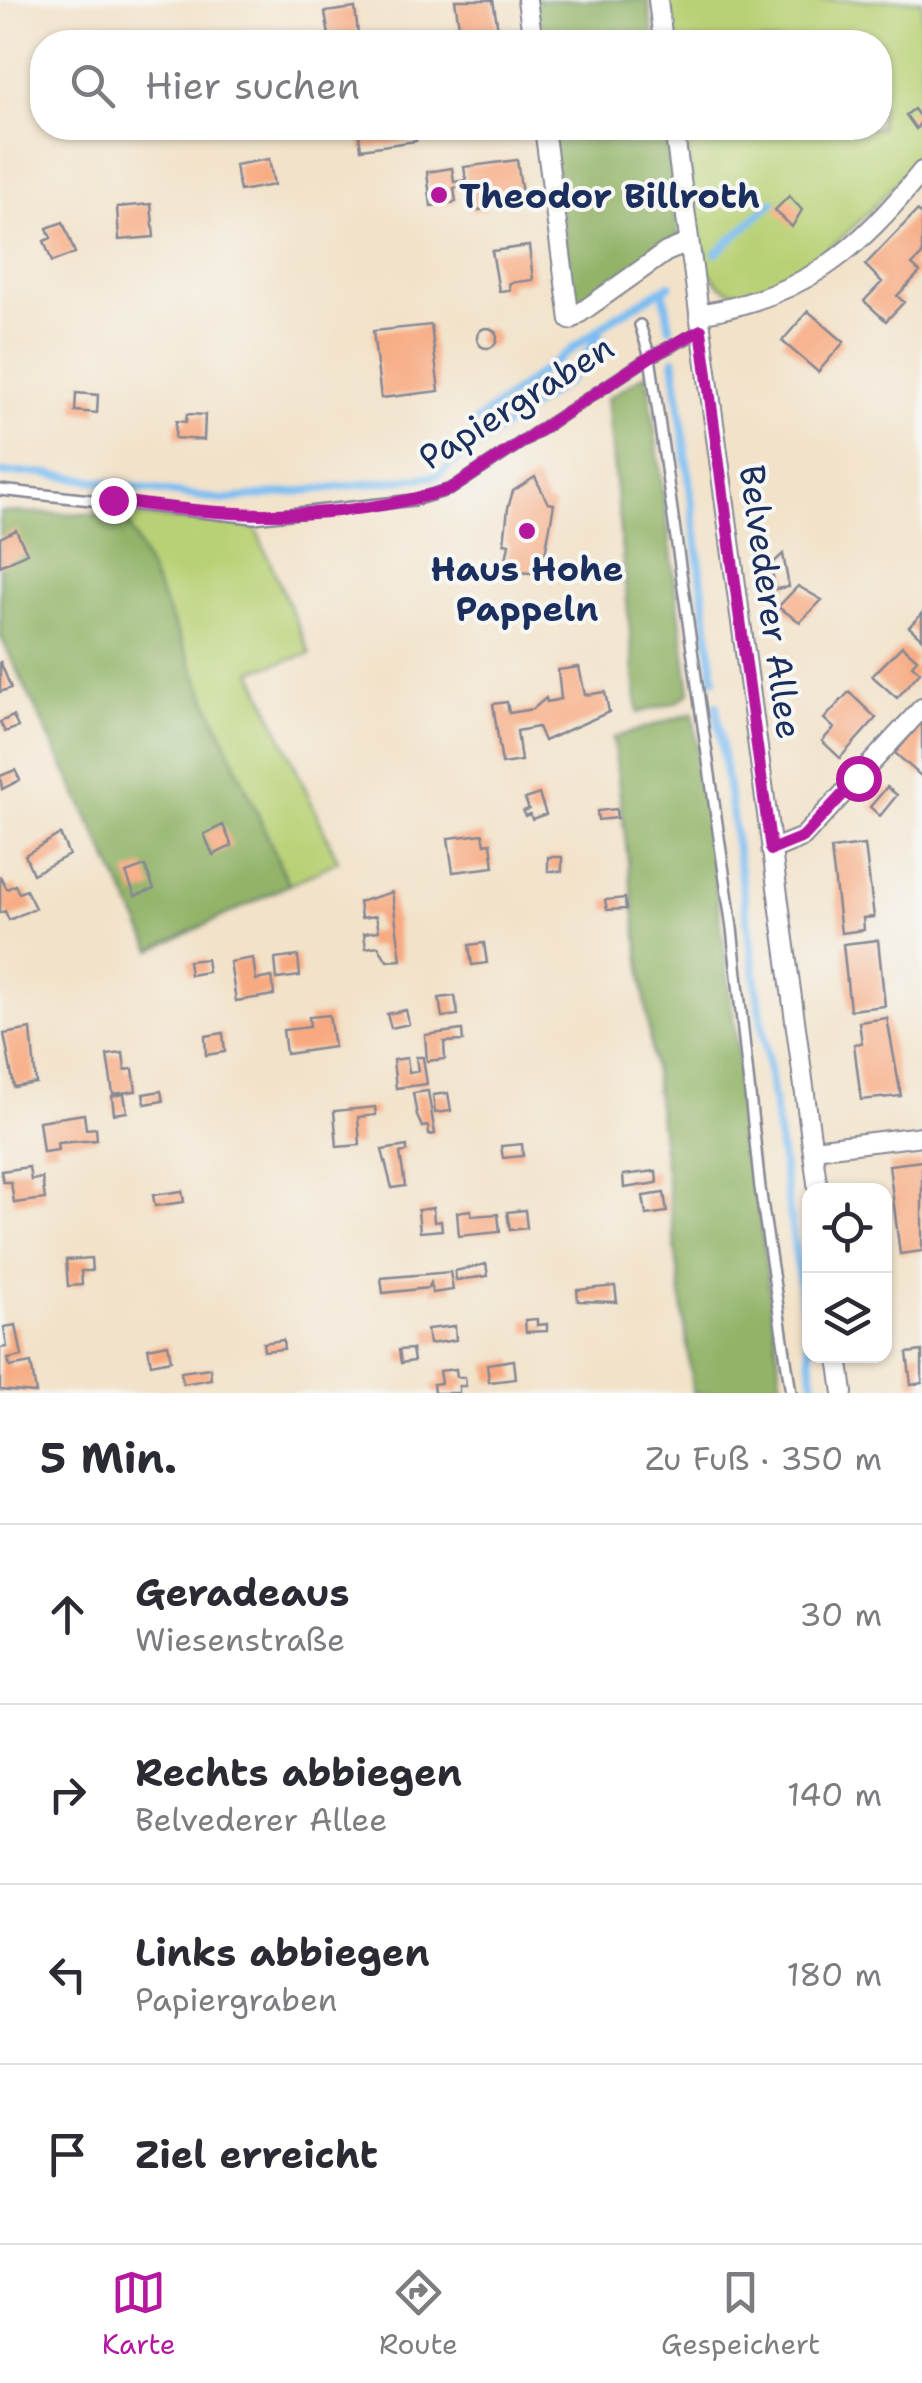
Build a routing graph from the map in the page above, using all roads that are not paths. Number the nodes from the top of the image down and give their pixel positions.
1 (527, 0) edge
2 (658, 0) edge
3 (531, 30) edge
4 (662, 30) edge
5 (546, 140) edge
6 (675, 140) edge
7 (919, 181) edge
8 (688, 243) junction
9 (700, 322) junction
10 (640, 325) dead end
11 (650, 357) junction
12 (0, 490) edge
13 (922, 708) edge
14 (771, 850) junction
15 (922, 1136) edge
16 (813, 1149) junction
17 (817, 1183) edge
18 (839, 1363) edge
19 (791, 1393) edge
20 (843, 1393) edge

1 - 3 street
2 - 4 street
5 - 8 street
6 - 8 street, Belvederer Allee
7 - 9 street, Papiergraben
8 - 9 street, Belvederer Allee
9 - 11 lane, Papiergraben
9 - 14 street, Belvederer Allee
10 - 11 lane
11 - 12 lane, Papiergraben
11 - 19 lane
13 - 14 street
14 - 16 street, Belvederer Allee
15 - 16 street
16 - 17 street, Belvederer Allee
18 - 20 street

